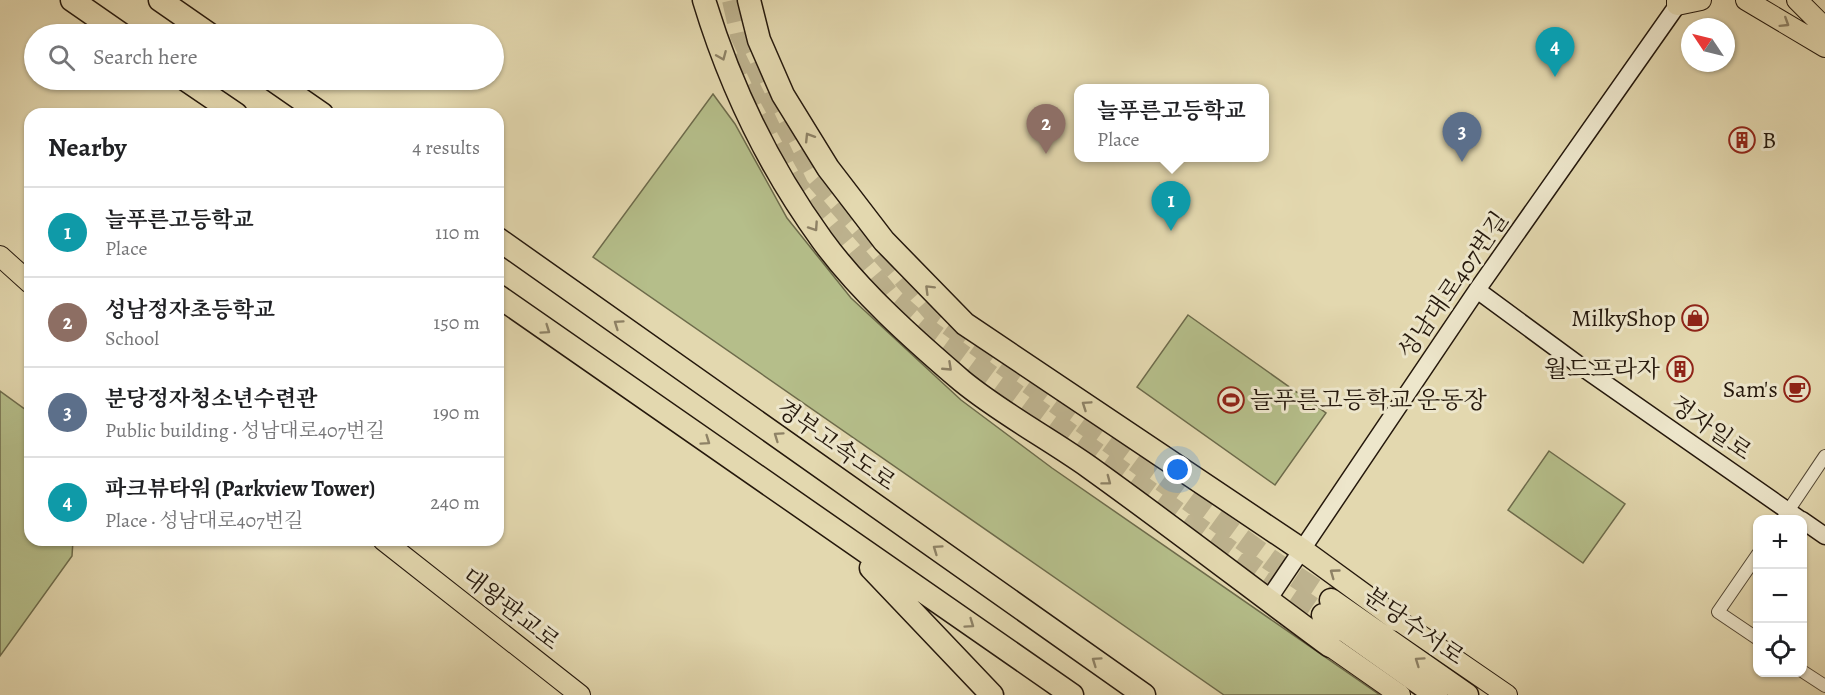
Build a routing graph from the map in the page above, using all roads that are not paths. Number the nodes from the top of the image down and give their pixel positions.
1 (72, 0) edge
2 (160, 0) edge
3 (704, 0) edge
4 (749, 0) edge
5 (1701, 0) edge
6 (1746, 0) edge
7 (1797, 0) edge
8 (1678, 2) edge
9 (107, 24) edge
10 (195, 24) edge
11 (1825, 28) edge
12 (1825, 46) edge
13 (201, 90) edge
14 (287, 90) edge
15 (227, 108) edge
16 (313, 108) edge
17 (504, 243) edge
18 (0, 256) edge
19 (24, 278) edge
20 (1477, 290) junction
21 (504, 300) edge
22 (1825, 456) edge
23 (1790, 515) edge
24 (1794, 515) edge
25 (1807, 525) edge
26 (840, 534) junction
27 (1825, 536) edge
28 (391, 546) edge
29 (1302, 550) junction
30 (1753, 561) edge
31 (1268, 600) junction
32 (1398, 620) joint
33 (1753, 636) edge
34 (1330, 646) joint
35 (1807, 673) edge
36 (1825, 686) edge
37 (580, 695) edge
38 (993, 695) edge
39 (1072, 695) edge
40 (1144, 695) edge
41 (1400, 695) edge
42 (1436, 695) edge
43 (1467, 695) edge
44 (1507, 695) edge

1 - 9 highway
2 - 10 highway
3 -> 31 highway
29 -> 4 highway
5 - 8 main road
6 -> 12 main road
7 - 11 main road
8 - 20 street, 성남대로407번길
13 - 15 highway
14 - 16 highway
40 -> 17 highway, 경부고속도로
18 - 19 main road
20 - 23 street, 정자일로
20 - 29 street, 성남대로407번길
21 -> 26 highway
22 - 24 street
25 - 27 street, 정자일로
26 - 38 highway
26 -> 39 highway
28 - 37 main road, 대왕판교로
29 - 31 street, 성남대로407번길
32 -> 29 highway
30 - 33 street
31 - 34 highway
32 - 44 main road
34 - 41 main road
35 - 36 street
43 -> 42 highway, 분당수서로

